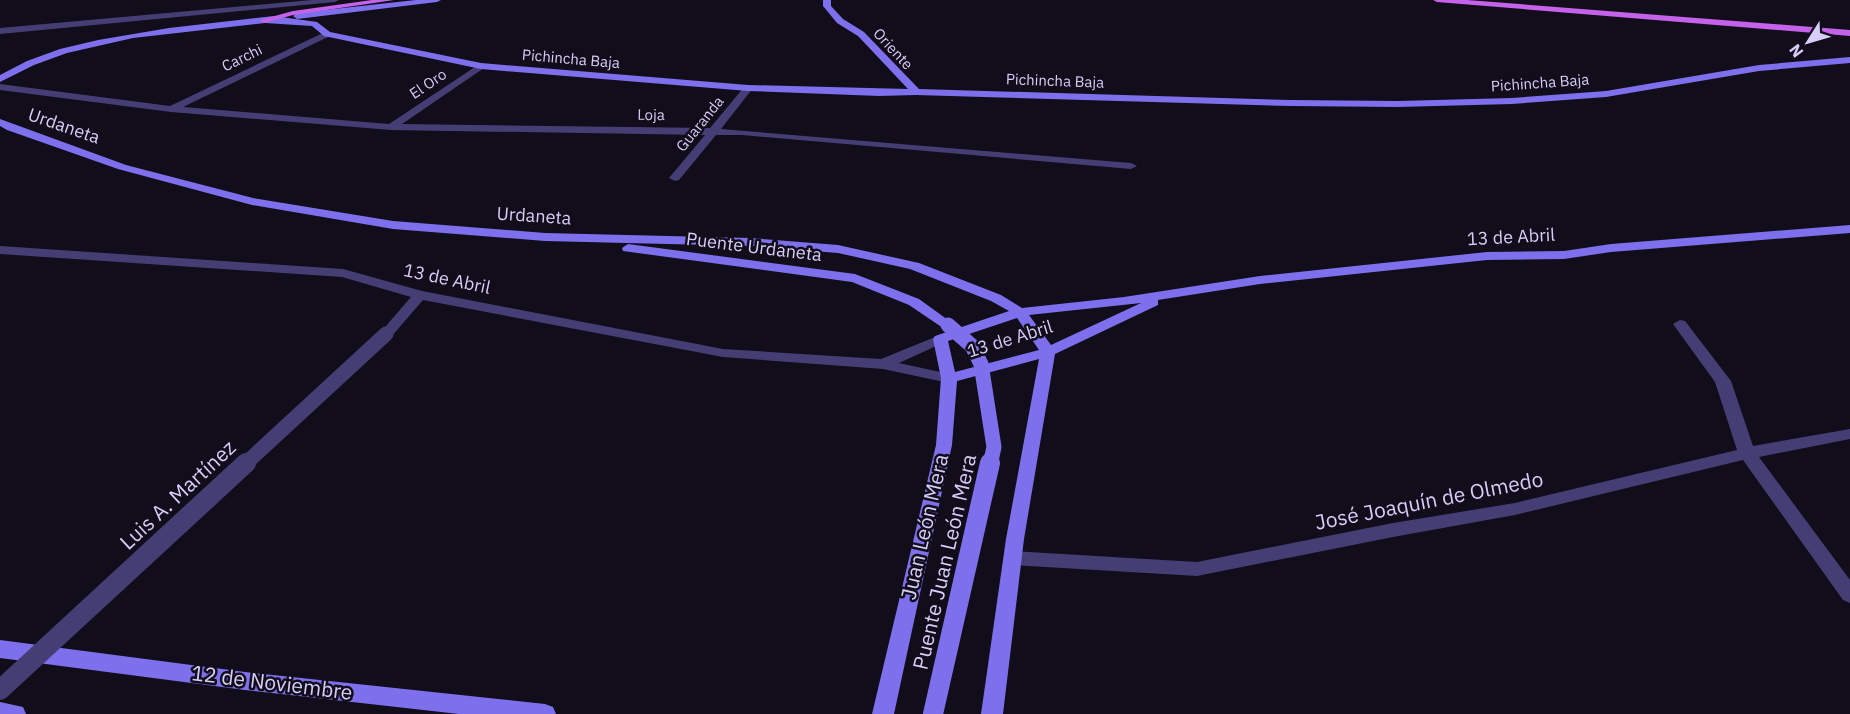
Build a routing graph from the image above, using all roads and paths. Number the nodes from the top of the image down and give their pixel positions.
1 (335, 0) edge
2 (390, 0) edge
3 (437, 0) edge
4 (827, 0) edge
5 (1437, 0) edge
6 (1804, 19) dead end
7 (264, 20) junction
8 (1850, 24) edge
9 (0, 31) edge
10 (1850, 33) edge
11 (327, 34) junction
12 (1850, 60) edge
13 (482, 66) junction
14 (0, 79) edge
15 (0, 87) edge
16 (748, 88) junction
17 (916, 92) junction
18 (171, 109) junction
19 (0, 122) edge
20 (391, 127) junction
21 (715, 131) junction
22 (1131, 166) dead end
23 (675, 177) dead end
24 (1850, 229) edge
25 (545, 237) junction
26 (0, 250) edge
27 (1176, 293) junction
28 (420, 295) junction
29 (1020, 312) junction
30 (1680, 324) dead end
31 (944, 332) junction
32 (1048, 352) junction
33 (883, 364) junction
34 (949, 378) junction
35 (1850, 434) edge
36 (1747, 453) junction
37 (1013, 558) junction
38 (1850, 595) edge
39 (0, 649) edge
40 (0, 690) edge
41 (0, 712) edge
42 (15, 714) edge
43 (545, 714) edge
44 (883, 714) edge
45 (933, 714) edge
46 (992, 714) edge

1 - 9 street
2 - 7 main road
3 - 7 street
4 - 17 street, Oriente
5 - 10 main road
6 - 8 main road
7 - 11 street, Pichincha Baja
7 - 14 street
11 - 13 street, Pichincha Baja
11 - 18 street, Carchi
12 - 17 street, Pichincha Baja
13 - 16 street, Pichincha Baja
13 - 20 street, El Oro
15 - 18 street, Loja
16 - 17 street, Pichincha Baja
16 - 21 street, Guaranda
18 - 20 street, Loja
19 - 25 street, Urdaneta
20 - 21 street, Loja
21 - 22 street, Loja
21 - 23 street, Guaranda
24 - 27 street, 13 de Abril
25 - 29 street, Urdaneta
25 - 31 street, Puente Urdaneta
26 - 28 street, 13 de Abril
27 - 29 street, 13 de Abril
27 - 32 street, 13 de Abril
28 - 33 street, 13 de Abril
28 - 40 street, Luis A. Martínez, bridge
29 - 31 street, 13 de Abril
29 - 32 street, Urdaneta
30 - 36 street
31 - 33 street, 13 de Abril
31 - 34 street, Juan León Mera
31 - 45 street, Puente Juan León Mera, bridge
32 - 34 street, 13 de Abril
32 - 37 street
33 - 34 street, 13 de Abril
34 - 44 street, Juan León Mera
35 - 36 street, José Joaquín de Olmedo
36 - 37 street, José Joaquín de Olmedo
36 - 38 street
37 - 46 street
39 - 43 street, 12 de Noviembre
41 - 42 street

